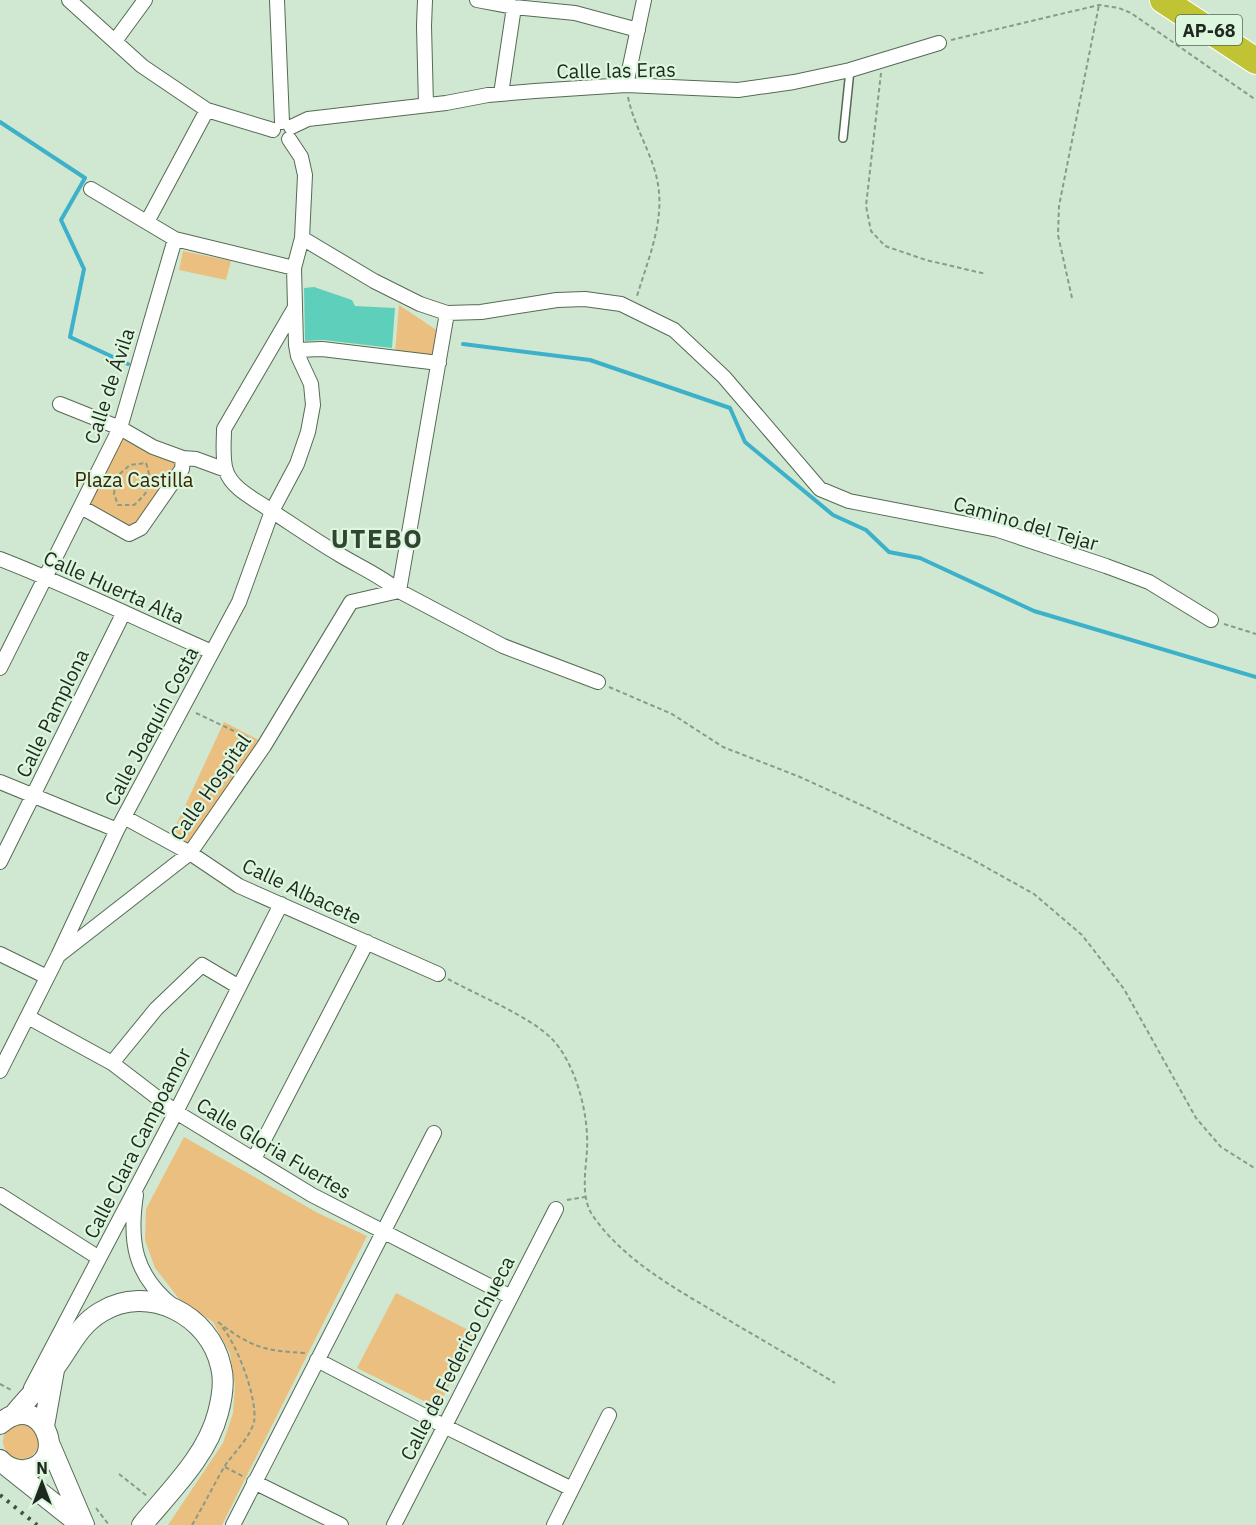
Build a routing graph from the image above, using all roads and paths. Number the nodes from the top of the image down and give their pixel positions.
1 (69, 0) edge
2 (145, 0) edge
3 (277, 0) edge
4 (425, 0) edge
5 (477, 0) edge
6 (644, 0) edge
7 (1163, 0) edge
8 (1099, 5) junction
9 (514, 7) junction
10 (638, 30) junction
11 (115, 41) junction
12 (939, 43) joint
13 (882, 61) junction
14 (1256, 61) edge
15 (850, 70) junction
16 (626, 86) junction
17 (501, 94) junction
18 (1256, 100) edge
19 (426, 105) junction
20 (207, 110) junction
21 (284, 130) junction
22 (843, 138) dead end
23 (91, 189) dead end
24 (147, 222) junction
25 (302, 238) junction
26 (176, 239) junction
27 (294, 268) junction
28 (986, 274) dead end
29 (1072, 298) dead end
30 (295, 308) junction
31 (633, 310) junction
32 (447, 313) junction
33 (297, 350) junction
34 (439, 363) junction
35 (60, 404) dead end
36 (120, 428) junction
37 (183, 458) junction
38 (226, 470) junction
39 (116, 477) joint
40 (81, 507) junction
41 (272, 511) junction
42 (0, 559) edge
43 (45, 577) junction
44 (399, 591) junction
45 (123, 614) junction
46 (1211, 620) joint
47 (1256, 634) edge
48 (212, 652) junction
49 (0, 668) edge
50 (598, 682) joint
51 (182, 707) junction
52 (264, 746) junction
53 (0, 782) edge
54 (32, 796) junction
55 (124, 818) junction
56 (117, 830) junction
57 (190, 853) junction
58 (0, 862) edge
59 (280, 904) junction
60 (367, 942) junction
61 (0, 954) edge
62 (58, 957) junction
63 (438, 974) joint
64 (47, 977) junction
65 (239, 987) junction
66 (28, 1017) junction
67 (112, 1063) junction
68 (0, 1071) edge
69 (176, 1112) junction
70 (434, 1133) dead end
71 (254, 1159) junction
72 (1256, 1169) edge
73 (137, 1186) junction
74 (0, 1195) edge
75 (585, 1197) junction
76 (556, 1209) joint
77 (383, 1232) junction
78 (99, 1258) junction
79 (511, 1297) junction
80 (177, 1309) junction
81 (216, 1320) dead end
82 (317, 1360) junction
83 (54, 1370) junction
84 (835, 1383) dead end
85 (27, 1398) junction
86 (609, 1415) dead end
87 (5, 1420) edge
88 (444, 1426) junction
89 (47, 1435) junction
90 (4, 1463) edge
91 (225, 1467) dead end
92 (119, 1474) dead end
93 (254, 1482) junction
94 (572, 1489) junction
95 (157, 1506) junction
96 (82, 1525) edge
97 (142, 1525) edge
98 (233, 1525) edge
99 (341, 1525) edge
100 (394, 1525) edge
101 (554, 1525) edge

1 - 11 street
2 - 11 street
3 - 21 street
4 - 19 street
5 - 9 street
6 - 10 street
7 - 14 highway, AP-68
8 - 12 path
8 - 18 path
8 - 29 path
9 - 10 street
9 - 17 street
10 - 16 street
11 - 20 street
12 - 13 street, Calle las Eras
13 - 15 street, Calle las Eras
13 - 28 path
15 - 16 street, Calle las Eras
15 - 22 lane
16 - 17 street, Calle las Eras
16 - 31 path
17 - 19 street, Calle las Eras
19 - 21 street, Calle las Eras
20 - 21 street
20 - 24 street
21 - 25 street
23 - 24 street
24 - 26 street
25 - 27 street
25 - 32 street
26 - 27 street
26 - 36 street, Calle de Ávila
27 - 30 street
30 - 33 street
30 - 38 street
31 - 32 street
31 - 46 street, Camino del Tejar
32 - 34 street
33 - 34 street
33 - 41 street, Calle Joaquín Costa
34 - 44 street
35 - 36 street
36 - 37 street
36 - 40 street, Calle de Ávila
37 - 38 street
37 - 40 street
38 - 41 street
39 - 39 path
40 - 43 street, Calle de Ávila
41 - 44 street
41 - 48 street, Calle Joaquín Costa
42 - 43 street, Calle Huerta Alta
43 - 45 street, Calle Huerta Alta
43 - 49 street, Calle de Ávila
44 - 50 street
44 - 52 street, Calle Hospital
45 - 48 street, Calle Huerta Alta
45 - 54 street, Calle Pamplona
46 - 47 path
48 - 51 street, Calle Joaquín Costa
50 - 72 path
51 - 52 path
51 - 55 street, Calle Joaquín Costa
52 - 57 street, Calle Hospital
53 - 54 street
54 - 56 street
54 - 58 street, Calle Pamplona
55 - 56 street, Calle Joaquín Costa
55 - 57 street, Calle Albacete
56 - 62 street, Calle Joaquín Costa
57 - 59 street, Calle Albacete
57 - 62 street, Calle Hospital
59 - 60 street, Calle Albacete
59 - 65 street, Calle Clara Campoamor
60 - 63 street, Calle Albacete
60 - 71 street
61 - 64 street
62 - 64 street, Calle Joaquín Costa
63 - 75 path
64 - 66 street, Calle Joaquín Costa
65 - 67 street
65 - 69 street, Calle Clara Campoamor
66 - 67 street, Calle Gloria Fuertes
66 - 68 street, Calle Joaquín Costa
67 - 69 street, Calle Gloria Fuertes
69 - 71 street, Calle Gloria Fuertes
69 - 73 street, Calle Clara Campoamor
70 - 77 street
71 - 77 street, Calle Gloria Fuertes
73 - 78 street, Calle Clara Campoamor
73 - 80 street
74 - 78 street
75 - 76 path
75 - 84 path
76 - 79 street, Calle de Federico Chueca
77 - 79 street, Calle Gloria Fuertes
77 - 82 street
78 - 85 street, Calle Clara Campoamor
79 - 88 street, Calle de Federico Chueca
80 - 83 street
80 - 95 street
81 - 82 path
82 - 88 street
82 - 93 street
83 - 85 street
83 - 89 street
85 - 87 street
86 - 94 street
87 - 89 street
88 - 94 street
88 - 100 street, Calle de Federico Chueca
89 - 90 street
89 - 96 street
90 - 96 street
91 - 93 path
92 - 95 path
93 - 98 street
93 - 99 street
94 - 101 street
95 - 97 street

